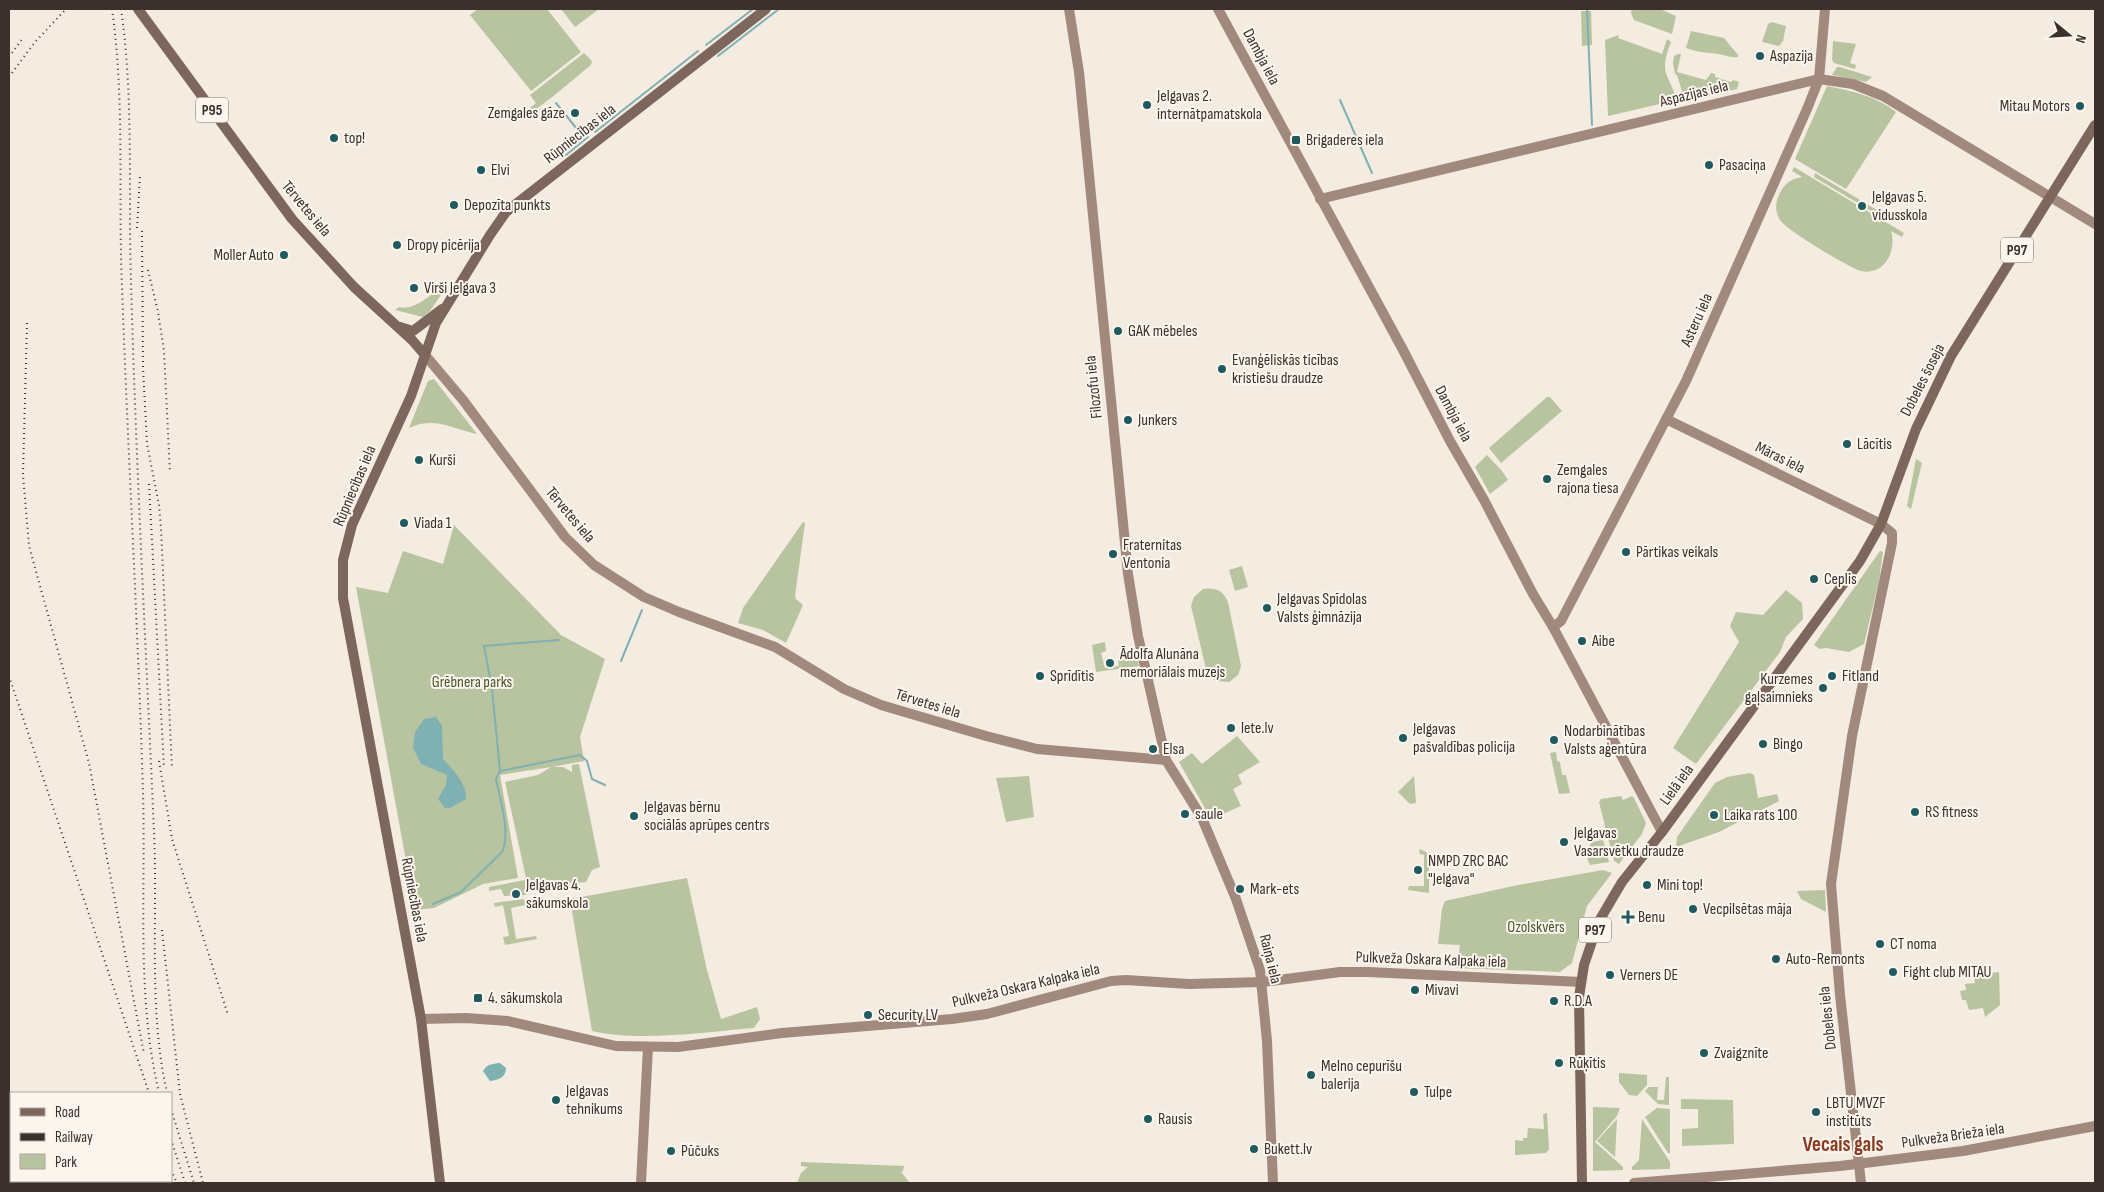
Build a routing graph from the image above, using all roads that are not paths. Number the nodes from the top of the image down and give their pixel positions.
1 (138, 9) edge
2 (766, 9) edge
3 (1069, 9) edge
4 (1218, 9) edge
5 (1825, 9) edge
6 (1819, 79) junction
7 (2095, 125) edge
8 (2050, 197) junction
9 (1320, 199) junction
10 (2095, 224) edge
11 (445, 307) junction
12 (396, 325) junction
13 (425, 356) junction
14 (1666, 419) junction
15 (1881, 524) junction
16 (1554, 627) junction
17 (1166, 760) junction
18 (1662, 832) junction
19 (1263, 982) junction
20 (1581, 982) junction
21 (421, 1019) junction
22 (648, 1047) junction
23 (2095, 1126) edge
24 (1858, 1164) junction
25 (440, 1183) edge
26 (641, 1183) edge
27 (1273, 1183) edge
28 (1582, 1183) edge
29 (1634, 1183) edge
30 (1861, 1183) edge

1 - 12 main road, Tērvetes iela / P95
2 - 11 main road, Rūpniecības iela
3 - 17 street, Filozofu iela
4 - 9 street, Dambja iela
5 - 6 street, Asteru iela
6 - 8 street, Aspazijas iela
6 - 9 street, Aspazijas iela
6 - 14 street, Asteru iela
7 - 8 main road, Dobeles šoseja / P97
8 - 10 street, Aspazijas iela
8 - 15 main road, Dobeles šoseja / P97
9 - 16 street, Dambja iela
11 - 12 main road
11 - 13 main road, Rūpniecības iela
12 - 13 main road, Tērvetes iela / P95
13 - 17 street, Tērvetes iela
13 - 21 main road, Rūpniecības iela
14 - 15 street, Māras iela
14 - 16 street, Asteru iela
15 - 18 main road, Lielā iela / P97
15 - 24 street, Dobeles iela
16 - 18 street, Dambja iela
17 - 19 street, Raiņa iela
18 - 20 main road, Lielā iela / P97
19 - 20 street, Pulkveža Oskara Kalpaka iela
19 - 22 street, Pulkveža Oskara Kalpaka iela
19 - 27 street, Raiņa iela
20 - 28 main road, Lielā iela / P97
21 - 22 street, Pulkveža Oskara Kalpaka iela
21 - 25 main road, Rūpniecības iela
22 - 26 street
23 - 24 street, Pulkveža Brieža iela
24 - 29 street, Pulkveža Brieža iela
24 - 30 street, Dobeles iela

